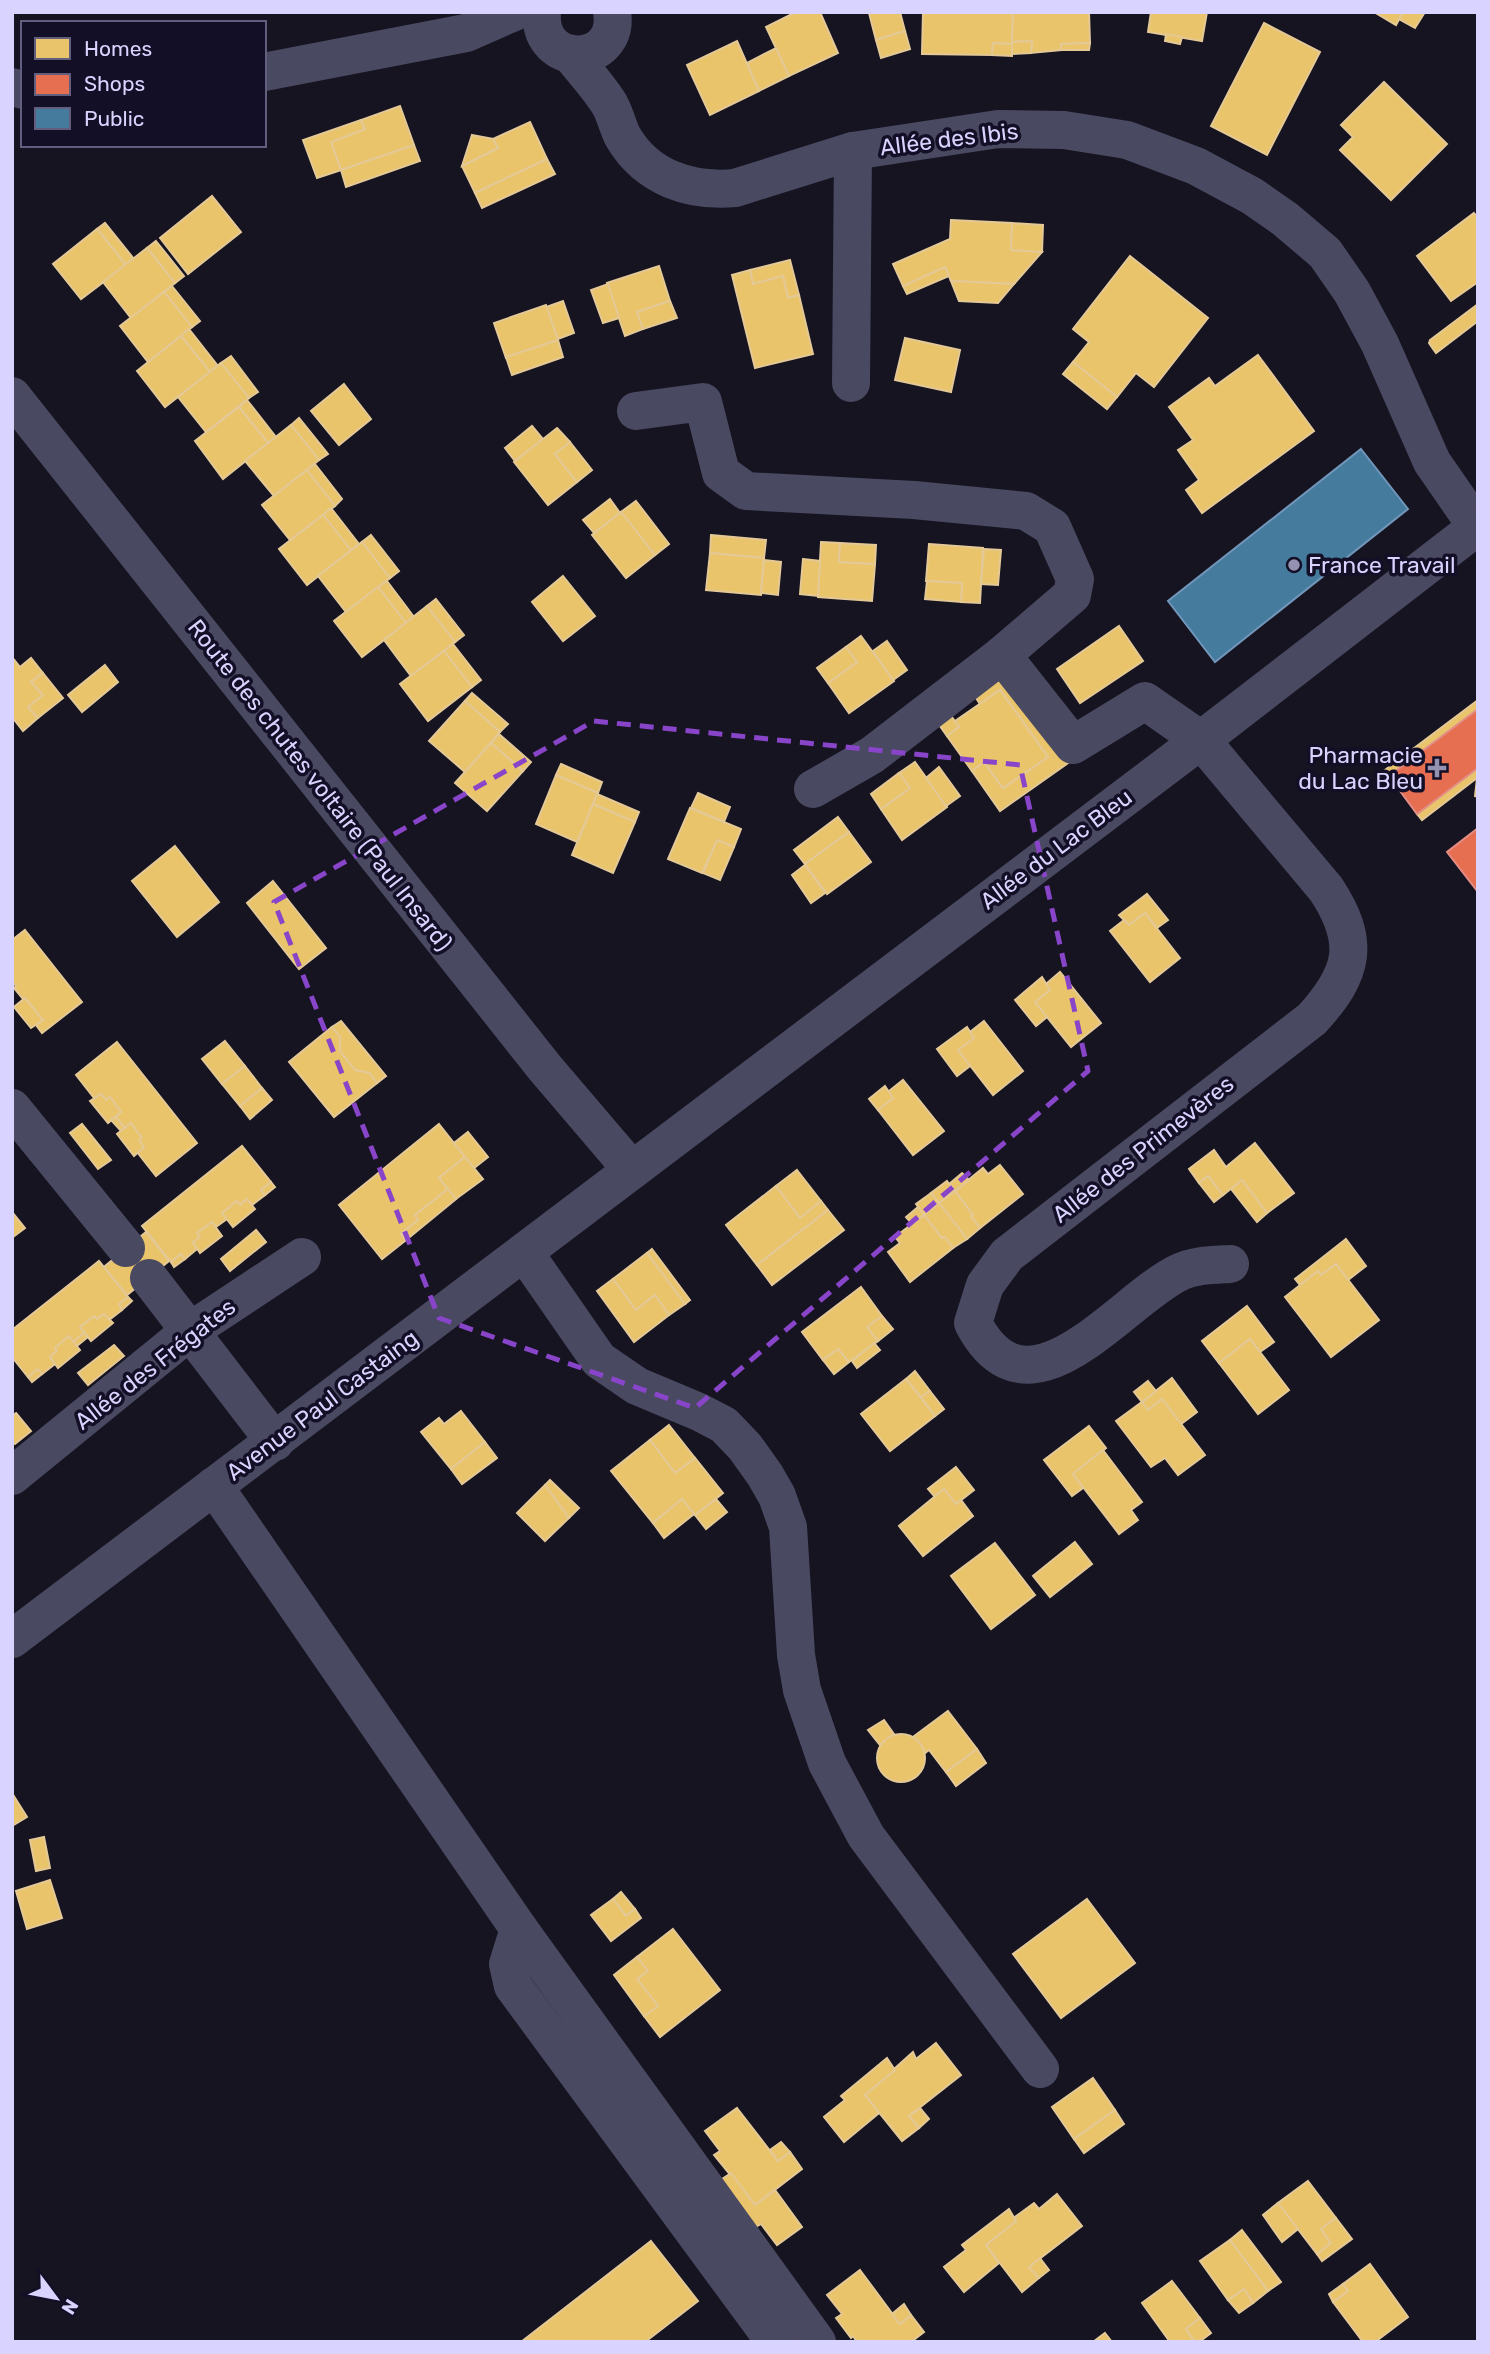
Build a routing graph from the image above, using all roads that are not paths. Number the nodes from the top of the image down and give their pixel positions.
1 (514, 12) edge
2 (615, 23) edge
3 (467, 33) junction
4 (554, 36) edge
5 (266, 72) edge
6 (609, 103) junction
7 (853, 151) junction
8 (850, 383) dead end
9 (12, 396) edge
10 (636, 411) dead end
11 (1478, 526) edge
12 (1002, 655) junction
13 (1200, 740) junction
14 (813, 789) dead end
15 (12, 1108) edge
16 (632, 1170) junction
17 (125, 1248) dead end
18 (524, 1252) junction
19 (302, 1257) dead end
20 (1230, 1264) dead end
21 (149, 1278) dead end
22 (190, 1331) junction
23 (275, 1442) junction
24 (12, 1476) edge
25 (214, 1486) junction
26 (12, 1639) edge
27 (519, 1929) junction
28 (1041, 2069) dead end
29 (762, 2337) edge
30 (817, 2342) edge

1 - 3 street
2 - 4 street
2 - 6 street, Allée des Ibis
3 - 4 street
3 - 5 street
4 - 6 street, Allée des Ibis
6 - 7 street, Allée des Ibis
7 - 8 street
7 - 11 street, Allée des Ibis
9 - 16 street, Route des chutes voltaire (Paul Insard)
10 - 12 street
11 - 13 street, Allée du Lac Bleu
12 - 13 street
12 - 14 street
13 - 16 street, Allée du Lac Bleu
13 - 20 street, Allée des Primevères
15 - 17 street
16 - 18 street, Avenue Paul Castaing
18 - 23 street, Avenue Paul Castaing
18 - 28 street
19 - 22 street, Allée des Frégates
21 - 22 street
22 - 23 street
22 - 24 street, Allée des Frégates
23 - 25 street, Avenue Paul Castaing
25 - 26 street, Avenue Paul Castaing
25 - 27 street
27 - 29 street
27 - 30 street

